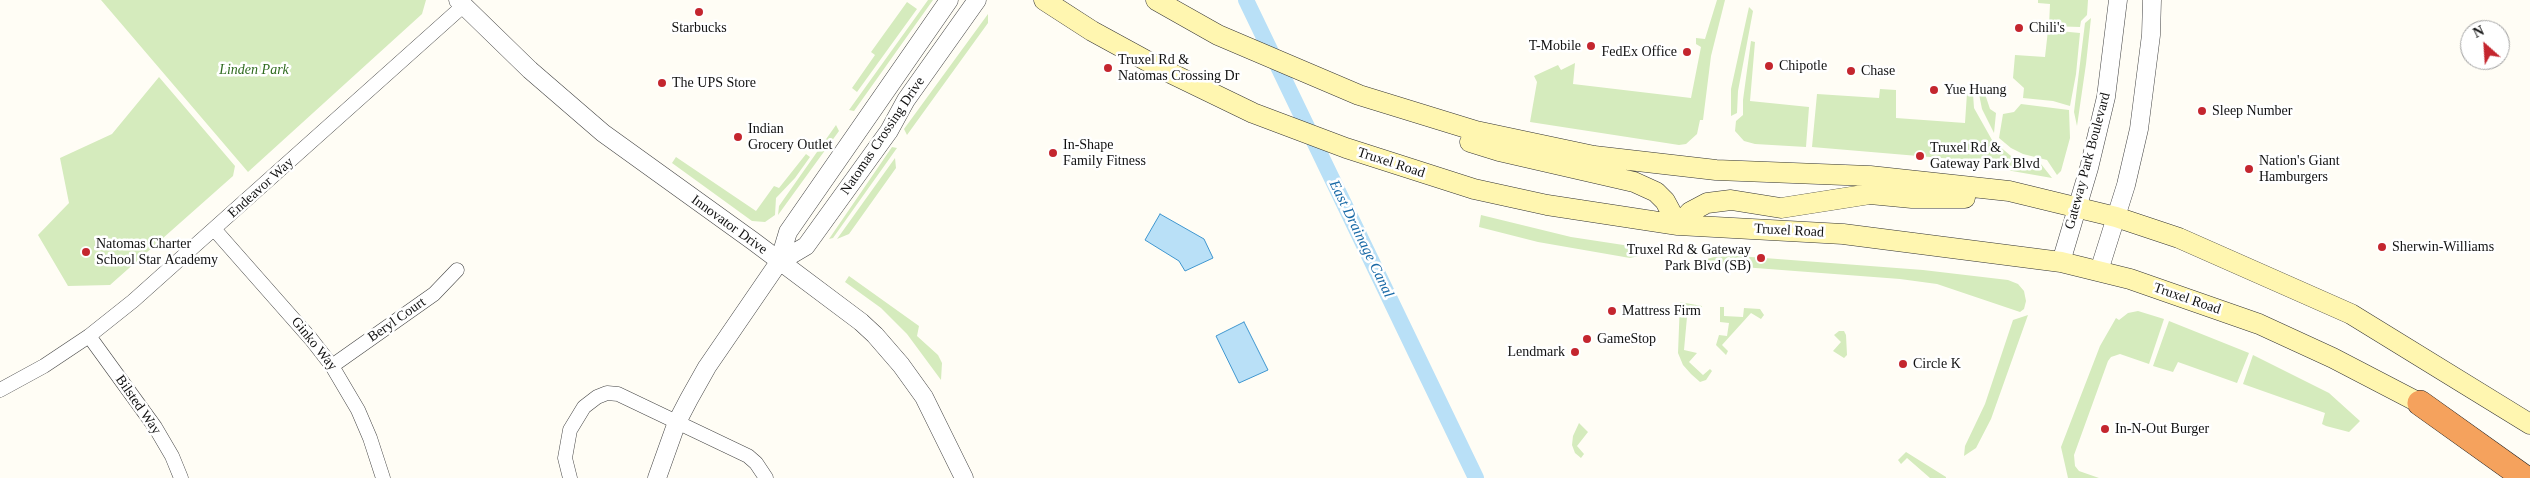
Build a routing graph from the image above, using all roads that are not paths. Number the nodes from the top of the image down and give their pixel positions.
1 (949, 0) edge
2 (977, 0) edge
3 (1044, 0) edge
4 (1156, 0) edge
5 (2118, 0) edge
6 (2152, 0) edge
7 (460, 3) edge
8 (1425, 116) junction
9 (2032, 198) junction
10 (2076, 207) junction
11 (2116, 217) junction
12 (1678, 225) junction
13 (214, 230) junction
14 (779, 262) junction
15 (2061, 262) junction
16 (458, 270) dead end
17 (2099, 271) junction
18 (89, 336) junction
19 (332, 366) junction
20 (0, 390) edge
21 (2420, 403) junction
22 (677, 422) junction
23 (2530, 424) edge
24 (2530, 470) edge
25 (181, 478) edge
26 (383, 478) edge
27 (570, 478) edge
28 (657, 478) edge
29 (766, 478) edge
30 (964, 478) edge
31 (2524, 478) edge

1 - 14 street, Natomas Crossing Drive
2 - 14 street, Natomas Crossing Drive
3 - 12 main road, Truxel Road
4 - 8 main road
5 - 10 street, Gateway Park Boulevard
6 - 11 street
7 - 13 street, Endeavor Way
7 - 14 street, Innovator Drive
8 - 9 main road
8 - 12 main road
9 - 10 main road
9 - 12 main road
10 - 11 main road
10 - 15 street, Gateway Park Boulevard
11 - 17 street
11 - 23 main road
12 - 15 main road, Truxel Road
13 - 18 street, Endeavor Way
13 - 19 street, Ginko Way
14 - 22 street, Natomas Crossing Drive
14 - 30 street, Innovator Drive
15 - 17 main road, Truxel Road
16 - 19 street, Beryl Court
17 - 21 main road, Truxel Road
18 - 20 street, Endeavor Way
18 - 25 street, Bilsted Way
19 - 26 street, Ginko Way
21 - 24 main road, Truxel Road
21 - 31 highway
22 - 27 street
22 - 28 street, Natomas Crossing Drive
22 - 29 street

